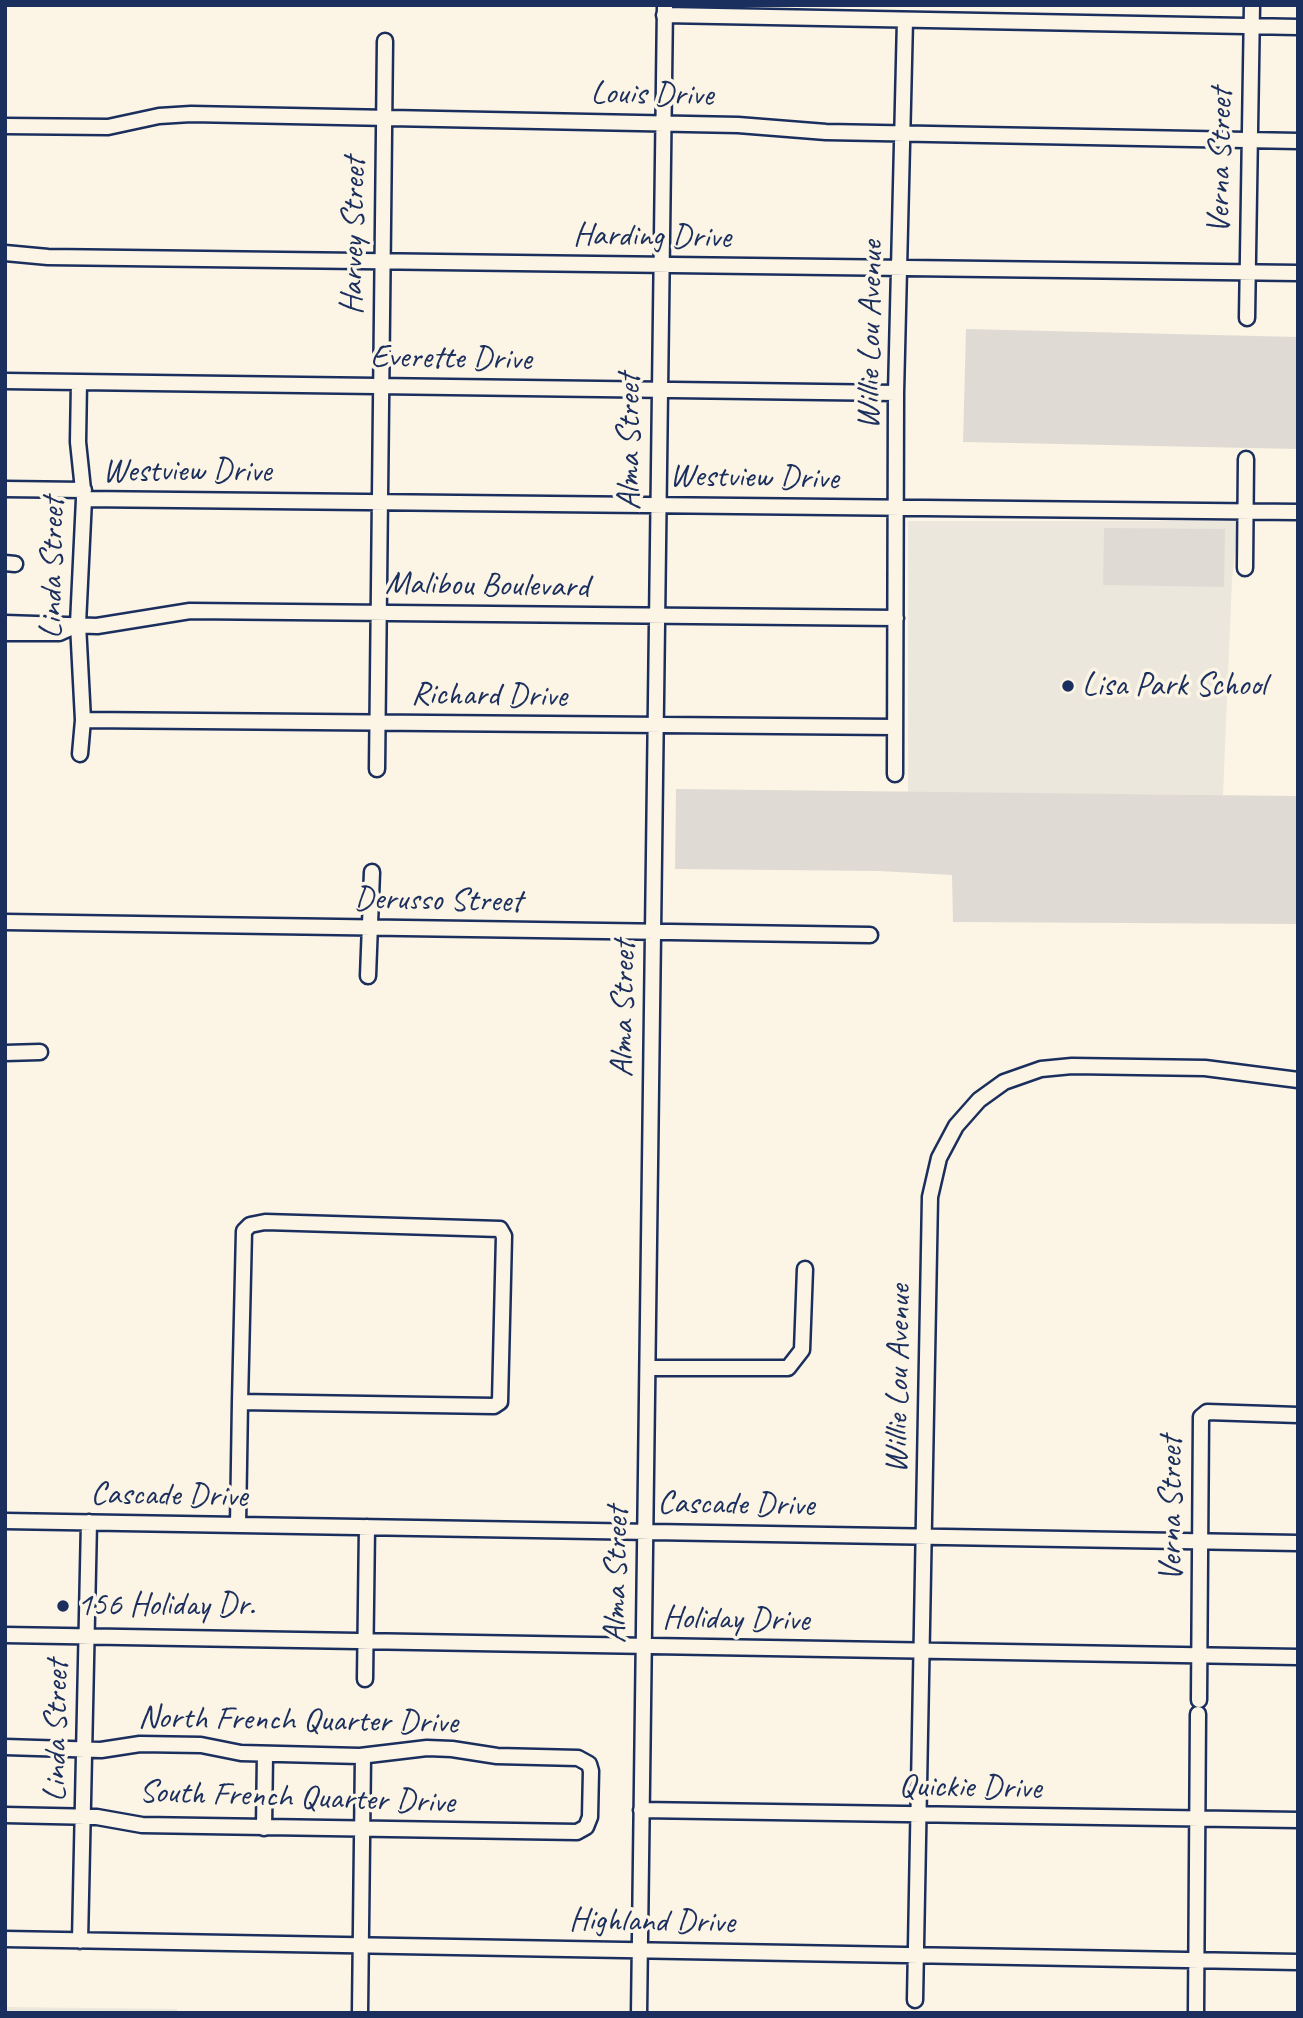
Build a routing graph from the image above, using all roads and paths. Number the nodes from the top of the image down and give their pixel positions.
1 (1252, 5) edge
2 (665, 10) edge
3 (905, 22) junction
4 (1252, 26) junction
5 (1298, 27) edge
6 (385, 41) dead end
7 (383, 118) junction
8 (663, 124) junction
9 (5, 126) edge
10 (902, 134) junction
11 (1250, 140) junction
12 (1298, 141) edge
13 (5, 253) edge
14 (381, 261) junction
15 (660, 265) junction
16 (900, 268) junction
17 (1247, 272) junction
18 (1298, 273) edge
19 (1247, 318) dead end
20 (5, 381) edge
21 (79, 382) junction
22 (380, 386) junction
23 (658, 390) junction
24 (896, 393) junction
25 (1246, 459) dead end
26 (5, 488) edge
27 (84, 495) junction
28 (379, 502) junction
29 (658, 505) junction
30 (897, 507) junction
31 (1246, 511) junction
32 (1298, 512) edge
33 (1245, 568) dead end
34 (379, 613) junction
35 (657, 615) junction
36 (896, 618) junction
37 (5, 622) edge
38 (78, 624) junction
39 (5, 633) edge
40 (83, 720) junction
41 (377, 723) junction
42 (656, 725) junction
43 (895, 727) junction
44 (80, 754) dead end
45 (377, 769) dead end
46 (895, 774) dead end
47 (372, 872) dead end
48 (5, 922) edge
49 (369, 928) junction
50 (652, 933) junction
51 (870, 935) dead end
52 (368, 976) dead end
53 (40, 1052) dead end
54 (5, 1053) edge
55 (1298, 1080) edge
56 (805, 1269) dead end
57 (649, 1368) junction
58 (240, 1402) junction
59 (1298, 1415) edge
60 (5, 1521) edge
61 (89, 1522) junction
62 (237, 1525) junction
63 (367, 1527) junction
64 (646, 1532) junction
65 (925, 1537) junction
66 (1201, 1541) junction
67 (1298, 1543) edge
68 (5, 1636) edge
69 (87, 1637) junction
70 (366, 1642) junction
71 (644, 1647) junction
72 (923, 1652) junction
73 (1199, 1656) junction
74 (1298, 1657) edge
75 (365, 1679) dead end
76 (5, 1747) edge
77 (85, 1749) junction
78 (265, 1754) junction
79 (363, 1756) junction
80 (641, 1810) junction
81 (5, 1815) edge
82 (920, 1815) junction
83 (83, 1816) junction
84 (1196, 1819) junction
85 (1298, 1820) edge
86 (264, 1828) junction
87 (586, 1828) joint
88 (363, 1829) junction
89 (5, 1939) edge
90 (80, 1941) junction
91 (359, 1945) junction
92 (640, 1950) junction
93 (916, 1955) junction
94 (1196, 1960) junction
95 (1298, 1962) edge
96 (915, 2000) dead end
97 (360, 2013) edge
98 (639, 2013) edge
99 (1196, 2013) edge

1 - 4 street, Verna Street
2 - 3 street
2 - 8 street, Alma Street
3 - 4 street
3 - 10 street, Willie Lou Avenue
4 - 5 street
4 - 11 street, Verna Street
6 - 7 street, Harvey Street
7 - 8 street, Louis Drive
7 - 9 street, Louis Drive
7 - 14 street, Harvey Street
8 - 10 street, Louis Drive
8 - 15 street, Alma Street
10 - 11 street, Louis Drive
10 - 16 street, Willie Lou Avenue
11 - 12 street, Louis Drive
11 - 17 street, Verna Street
13 - 14 street, Harding Drive
14 - 15 street, Harding Drive
14 - 22 street, Harvey Street
15 - 16 street, Harding Drive
15 - 23 street, Alma Street
16 - 17 street, Harding Drive
16 - 24 street, Willie Lou Avenue
17 - 18 street, Harding Drive
17 - 19 street, Verna Street
20 - 21 street, Everette Drive
21 - 22 street, Everette Drive
21 - 27 street, Linda Street
22 - 23 street, Everette Drive
22 - 28 street, Harvey Street
23 - 24 street, Everette Drive
23 - 29 street, Alma Street
24 - 30 street, Willie Lou Avenue
25 - 31 street
26 - 27 street, Westview Drive
27 - 28 street, Westview Drive
27 - 38 street, Linda Street
28 - 29 street, Westview Drive
28 - 34 street, Harvey Street
29 - 30 street, Westview Drive
29 - 35 street, Alma Street
30 - 31 street, Westview Drive
30 - 36 street, Willie Lou Avenue
31 - 32 street, Westview Drive
31 - 33 street
34 - 35 street, Malibou Boulevard
34 - 38 street, Malibou Boulevard
34 - 41 street, Harvey Street
35 - 36 street, Malibou Boulevard
35 - 42 street, Alma Street
36 - 43 street, Willie Lou Avenue
37 - 38 street, Malibou Boulevard
38 - 39 street, Malibou Boulevard
38 - 40 street, Linda Street
40 - 41 street, Richard Drive
40 - 44 street, Linda Street
41 - 42 street, Richard Drive
41 - 45 street, Harvey Street
42 - 43 street, Richard Drive
42 - 50 street, Alma Street
43 - 46 street, Willie Lou Avenue
47 - 49 street
48 - 49 street, Derusso Street
49 - 50 street, Derusso Street
49 - 52 street
50 - 51 street, Derusso Street
50 - 57 street, Alma Street
53 - 54 street
55 - 65 street, Willie Lou Avenue
56 - 57 street
57 - 64 street, Alma Street
58 - 58 street
58 - 62 street
59 - 66 street, Verna Street
60 - 61 street, Cascade Drive
61 - 62 street, Cascade Drive
61 - 69 street, Linda Street
62 - 63 street, Cascade Drive
63 - 64 street, Cascade Drive
63 - 70 street
64 - 65 street, Cascade Drive
64 - 71 street, Alma Street
65 - 66 street, Cascade Drive
65 - 72 street, Willie Lou Avenue
66 - 67 street, Cascade Drive
66 - 73 street, Verna Street
68 - 69 street, Holiday Drive
69 - 70 street, Holiday Drive
69 - 77 street, Linda Street
70 - 71 street, Holiday Drive
70 - 75 street
71 - 72 street, Holiday Drive
71 - 80 street, Alma Street
72 - 73 street, Holiday Drive
72 - 82 street, Willie Lou Avenue
73 - 74 street, Holiday Drive
73 - 84 street, Verna Street
76 - 77 street, North French Quarter Drive
77 - 78 street, North French Quarter Drive
77 - 83 street, Linda Street
78 - 79 street, North French Quarter Drive
78 - 86 street
79 - 87 street, North French Quarter Drive
79 - 88 street
80 - 82 street, Quickie Drive
80 - 92 street, Alma Street
81 - 83 street, South French Quarter Drive
82 - 84 street, Quickie Drive
82 - 93 street, Willie Lou Avenue
83 - 86 street, South French Quarter Drive
83 - 90 street, Linda Street
84 - 85 street, Quickie Drive
84 - 94 street, Verna Street
86 - 88 street, South French Quarter Drive
87 - 88 street, South French Quarter Drive
88 - 91 street
89 - 90 street, Highland Drive
90 - 91 street, Highland Drive
91 - 92 street, Highland Drive
91 - 97 street
92 - 93 street, Highland Drive
92 - 98 street, Alma Street
93 - 94 street, Highland Drive
93 - 96 street, Willie Lou Avenue
94 - 95 street, Highland Drive
94 - 99 street, Verna Street

